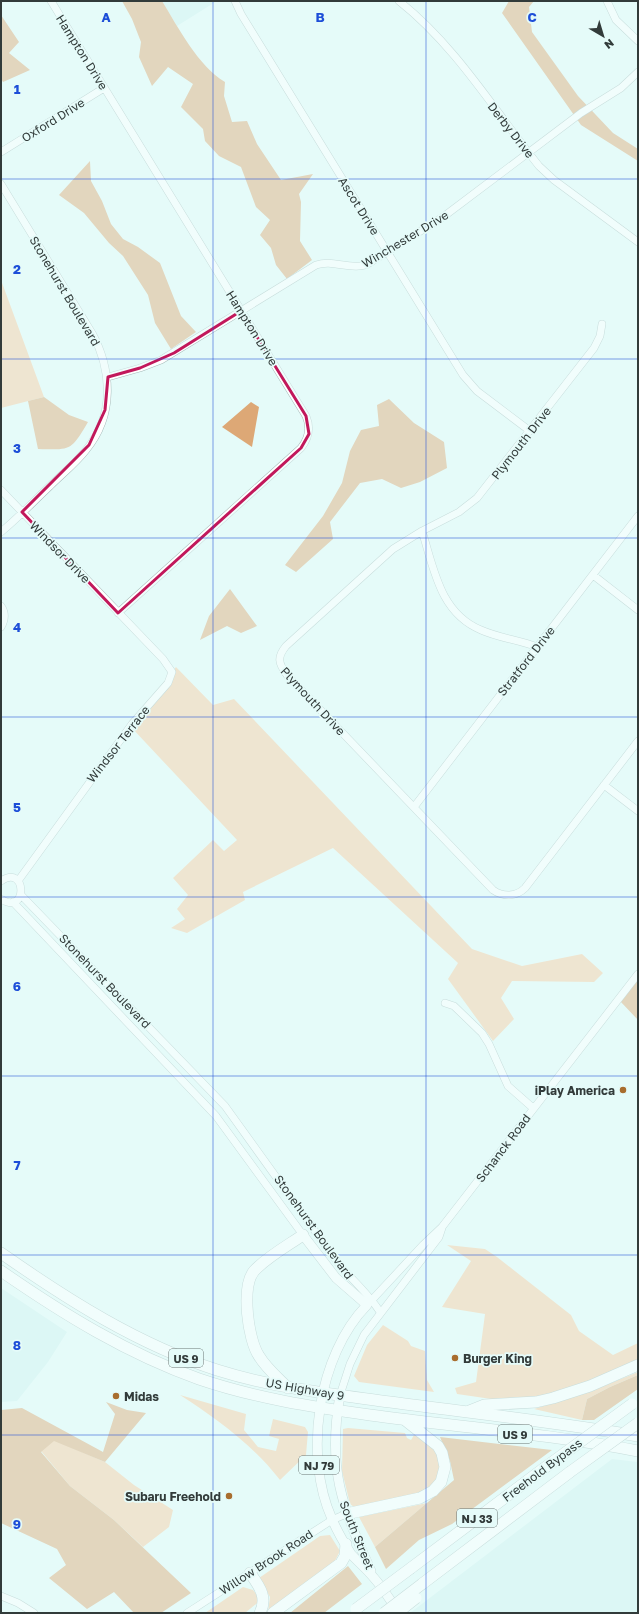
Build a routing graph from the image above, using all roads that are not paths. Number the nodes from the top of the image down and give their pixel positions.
1 (51, 1) edge
2 (236, 1) edge
3 (399, 1) edge
4 (606, 1) edge
5 (638, 41) edge
6 (638, 72) edge
7 (104, 88) junction
8 (1, 152) edge
9 (528, 153) junction
10 (1, 184) edge
11 (638, 242) edge
12 (387, 252) junction
13 (241, 311) junction
14 (602, 324) dead end
15 (108, 377) junction
16 (530, 431) junction
17 (1, 490) edge
18 (22, 512) junction
19 (638, 516) edge
20 (422, 531) junction
21 (1, 532) edge
22 (593, 575) junction
23 (1, 606) edge
24 (638, 610) edge
25 (118, 613) junction
26 (1, 627) edge
27 (537, 647) junction
28 (638, 741) edge
29 (604, 785) junction
30 (414, 806) junction
31 (638, 811) edge
32 (1, 881) edge
33 (18, 881) junction
34 (21, 895) junction
35 (1, 899) edge
36 (13, 902) junction
37 (638, 974) edge
38 (444, 1003) dead end
39 (184, 1062) junction
40 (175, 1070) junction
41 (533, 1108) junction
42 (286, 1189) junction
43 (275, 1196) junction
44 (306, 1217) junction
45 (442, 1227) junction
46 (303, 1235) junction
47 (1, 1253) edge
48 (1, 1271) edge
49 (370, 1302) junction
50 (380, 1312) junction
51 (638, 1366) edge
52 (288, 1388) junction
53 (323, 1394) junction
54 (340, 1396) junction
55 (635, 1402) edge
56 (320, 1408) junction
57 (337, 1410) junction
58 (468, 1412) junction
59 (404, 1419) junction
60 (638, 1423) edge
61 (638, 1436) edge
62 (638, 1451) edge
63 (346, 1514) junction
64 (332, 1520) junction
65 (346, 1544) junction
66 (250, 1573) junction
67 (374, 1578) junction
68 (424, 1587) junction
69 (1, 1596) edge
70 (353, 1611) edge
71 (34, 1613) edge
72 (187, 1613) edge
73 (260, 1613) edge
74 (273, 1613) edge
75 (384, 1613) edge
76 (398, 1613) edge

1 - 7 street, Hampton Drive
2 - 12 street, Ascot Drive
3 - 9 street, Derby Drive
4 - 5 street
6 - 9 street, Winchester Drive
7 - 8 street, Oxford Drive
7 - 13 street, Hampton Drive
9 - 11 street, Derby Drive
9 - 12 street, Winchester Drive
10 - 15 street, Stonehurst Boulevard
12 - 13 street, Winchester Drive
12 - 16 street, Ascot Drive
13 - 15 street, Winchester Drive
13 - 25 street, Hampton Drive
14 - 16 street, Plymouth Drive
15 - 18 street, Stonehurst Boulevard
16 - 20 street, Plymouth Drive
17 - 18 street, Windsor Drive
18 - 21 street, Stonehurst Boulevard
18 - 25 street, Windsor Drive
19 - 22 street, Stratford Drive
20 - 27 street
20 - 30 street, Plymouth Drive
22 - 24 street
22 - 27 street, Stratford Drive
23 - 26 street
25 - 33 street, Windsor Terrace
27 - 30 street, Stratford Drive
28 - 29 street, Plymouth Drive
29 - 30 street, Plymouth Drive
29 - 31 street
32 - 33 street
33 - 34 street
34 - 36 street
34 - 39 street, Stonehurst Boulevard
35 - 36 street
36 - 40 street, Stonehurst Boulevard
37 - 41 street, Schanck Road
38 - 41 street
39 - 40 street
39 - 42 street, Stonehurst Boulevard
40 - 43 street, Stonehurst Boulevard
41 - 45 street, Schanck Road
42 - 43 street
42 - 44 street, Stonehurst Boulevard
43 - 46 street, Stonehurst Boulevard
44 - 46 street
44 - 49 street, Stonehurst Boulevard
45 - 49 street, Schanck Road
45 - 50 street, Schanck Road
46 - 49 main road, Stonehurst Boulevard
46 - 52 highway
47 - 52 highway, US Highway 9 / US 9
48 - 56 highway, US Highway 9 / US 9
49 - 50 street, Stonehurst Boulevard
49 - 53 main road, Schanck Road
50 - 54 street, Schanck Road
51 - 58 highway
52 - 53 highway, US Highway 9 / US 9
53 - 54 highway, US Highway 9 / US 9
53 - 56 main road, South Street / NJ 79
54 - 57 main road, South Street / NJ 79
54 - 58 highway, US Highway 9 / US 9
55 - 70 highway, Freehold Bypass / NJ 33, bridge
56 - 57 highway, US Highway 9 / US 9
56 - 64 main road, South Street / NJ 79
57 - 59 highway, US Highway 9 / US 9
57 - 63 main road, South Street / NJ 79
58 - 61 highway, US Highway 9 / US 9
59 - 62 highway, US Highway 9 / US 9
59 - 63 highway
60 - 68 highway, Freehold Bypass / NJ 33, bridge
63 - 64 street, Willow Brook Road
63 - 67 main road, South Street / NJ 79
64 - 65 main road, South Street / NJ 79
64 - 66 street, Willow Brook Road
65 - 67 main road, South Street / NJ 79
65 - 74 highway
66 - 72 street, Willow Brook Road
66 - 73 highway
67 - 76 main road, South Street / NJ 79
68 - 75 highway, Freehold Bypass / NJ 33, bridge
68 - 76 highway, bridge
69 - 71 street

